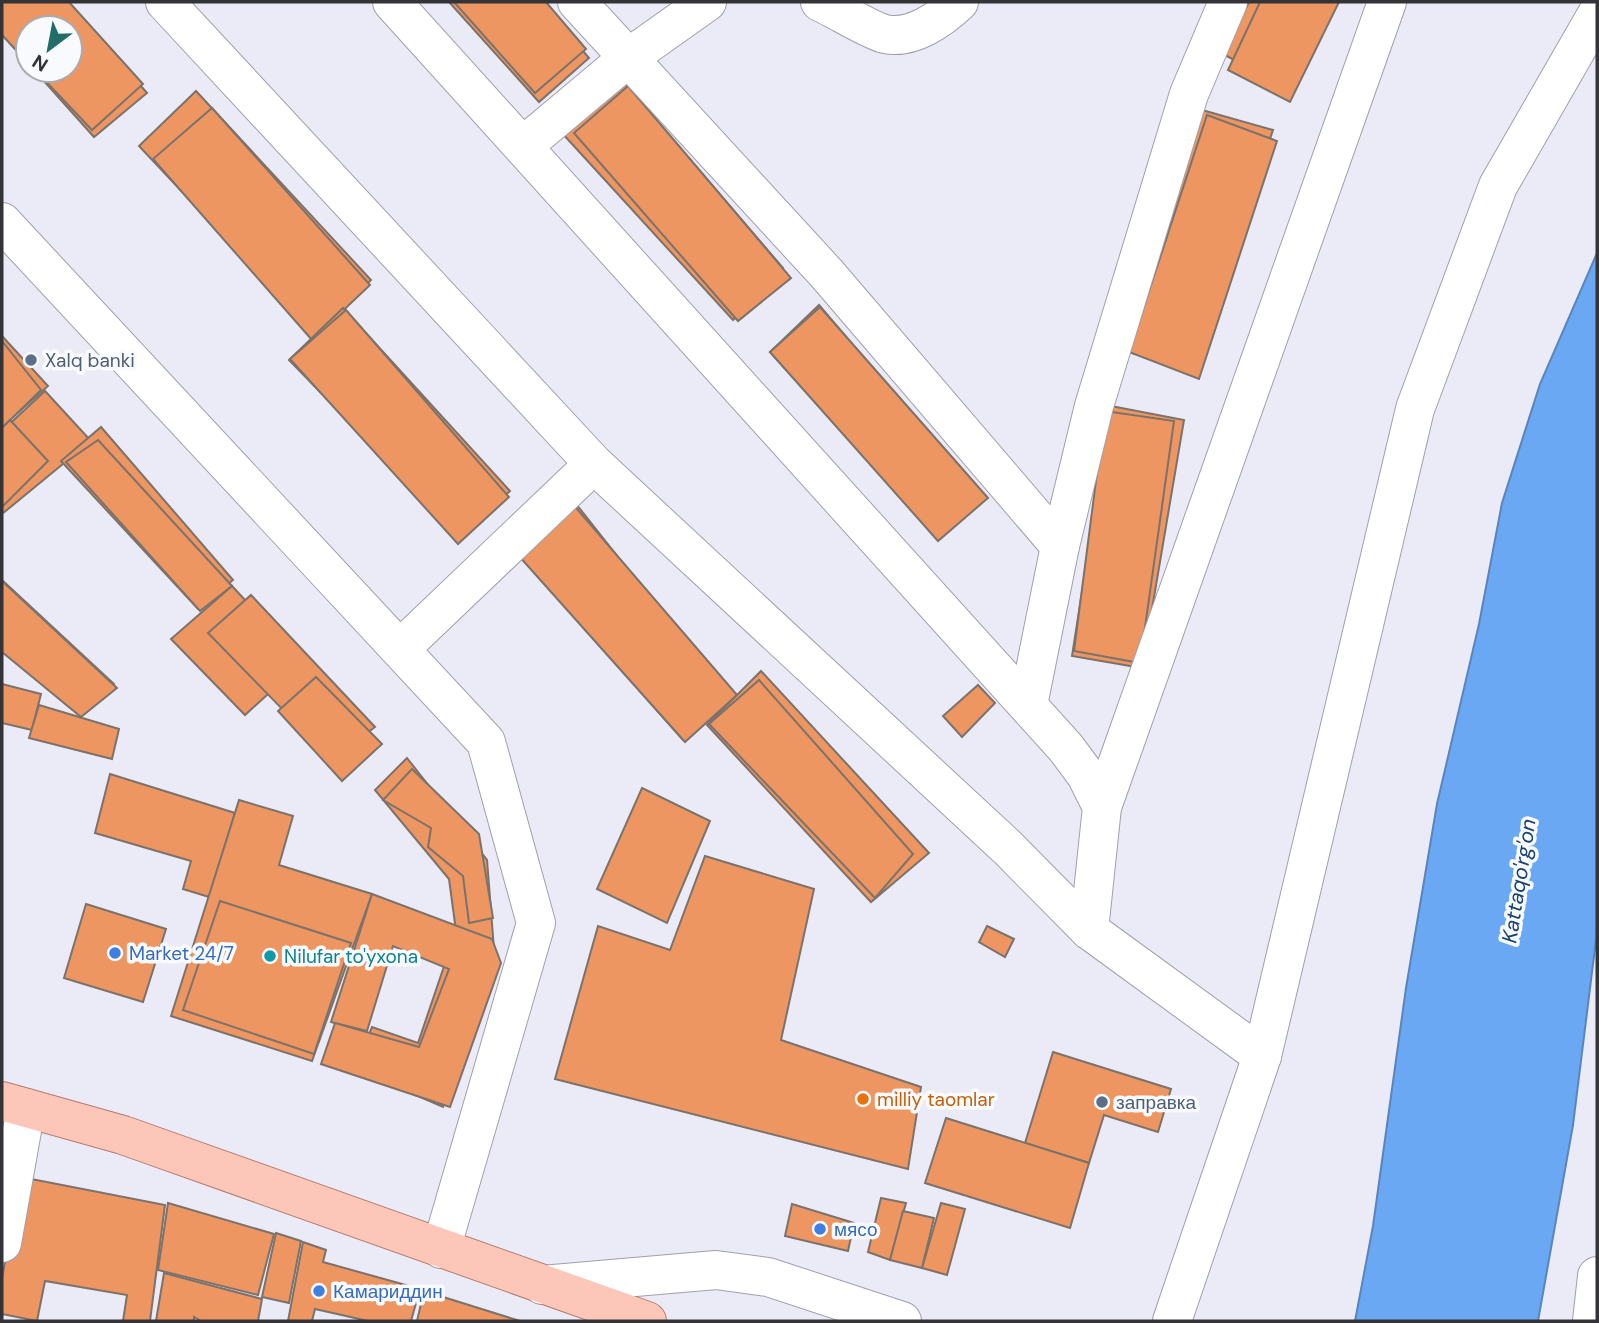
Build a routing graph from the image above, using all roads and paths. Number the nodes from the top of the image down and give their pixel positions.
1 (165, 2) edge
2 (392, 2) edge
3 (577, 2) edge
4 (707, 2) edge
5 (820, 2) edge
6 (959, 2) edge
7 (1228, 2) edge
8 (1387, 2) edge
9 (1597, 14) edge
10 (628, 58) junction
11 (523, 146) junction
12 (2, 222) edge
13 (594, 464) junction
14 (1060, 545) junction
15 (400, 649) junction
16 (1028, 705) junction
17 (1102, 807) junction
18 (1089, 930) junction
19 (1262, 1056) junction
20 (14, 1105) edge
21 (2, 1243) edge
22 (441, 1249) junction
23 (1597, 1276) edge
24 (542, 1285) junction
25 (647, 1321) edge
26 (902, 1321) edge
27 (1172, 1321) edge
28 (1592, 1321) edge

1 - 13 street
2 - 11 street
3 - 10 street
4 - 10 street
5 - 6 street
7 - 14 street
8 - 17 street
9 - 19 street
10 - 11 street
10 - 14 street
11 - 16 street
12 - 15 street
13 - 15 street
13 - 18 street
14 - 16 street
15 - 22 street
16 - 17 street
17 - 18 street
18 - 19 street
19 - 27 street
20 - 21 street
20 - 22 main road
22 - 24 main road
23 - 28 street
24 - 25 main road
24 - 26 street

